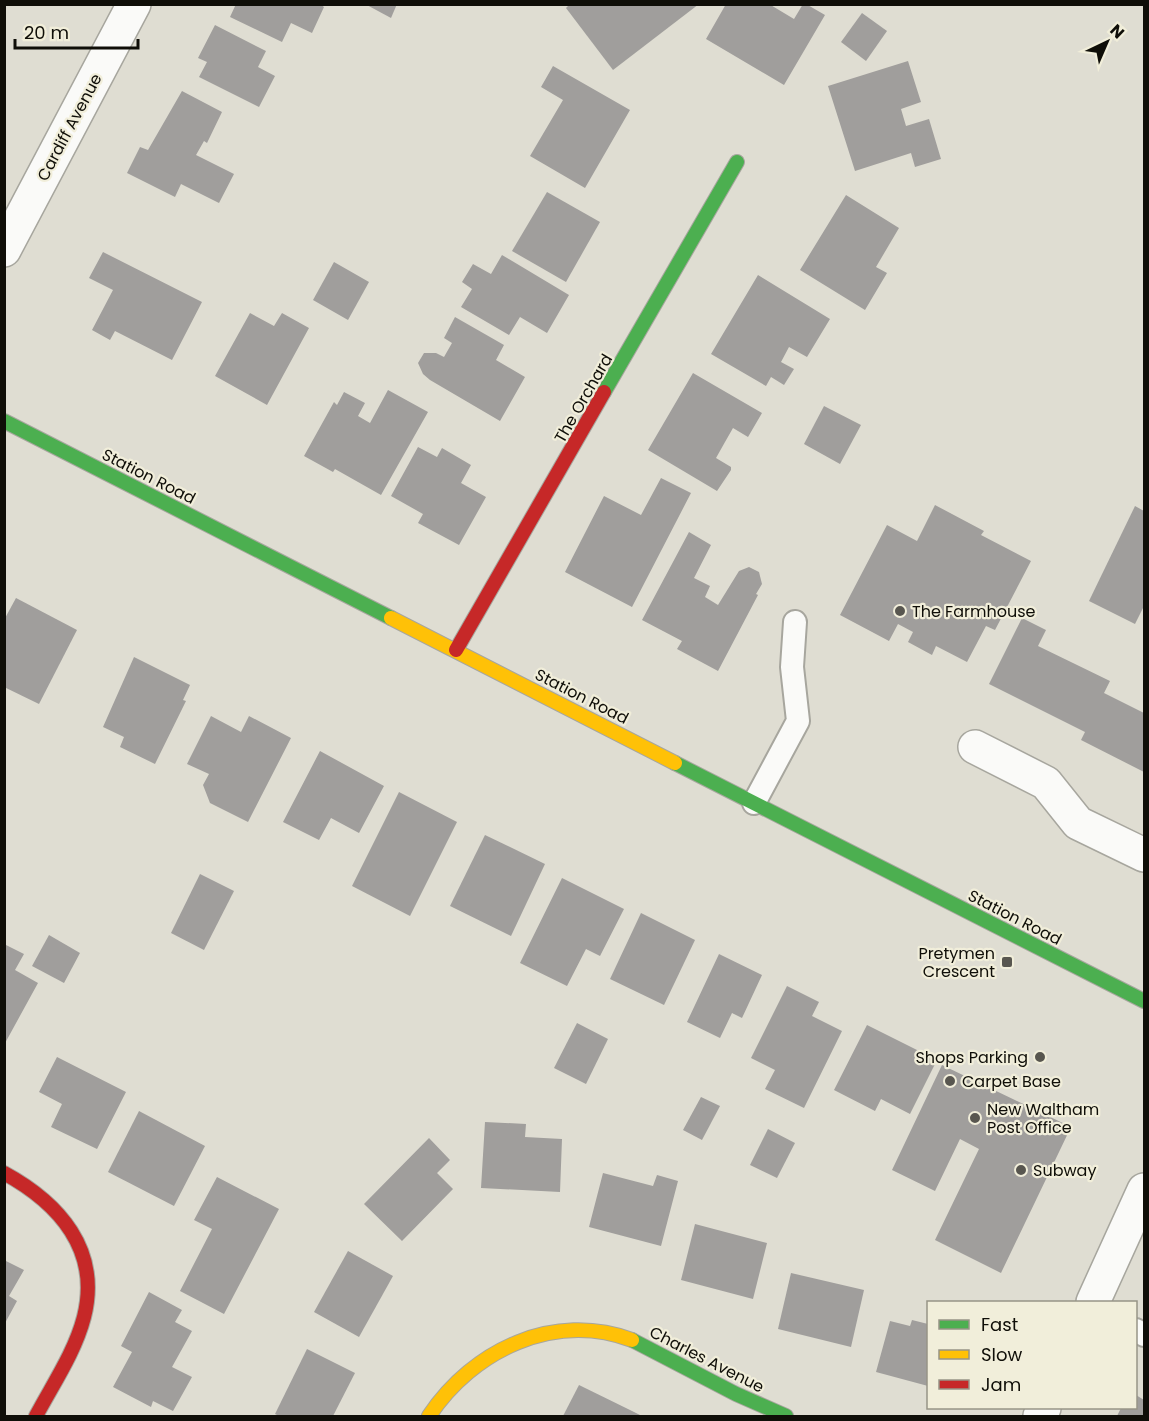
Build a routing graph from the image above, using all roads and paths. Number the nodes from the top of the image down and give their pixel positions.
1 (134, 4) edge
2 (737, 162) dead end
3 (4, 250) edge
4 (4, 421) edge
5 (795, 622) dead end
6 (456, 651) junction
7 (975, 747) dead end
8 (754, 803) junction
9 (1143, 850) edge
10 (1144, 1001) edge
11 (4, 1173) edge
12 (1144, 1190) edge
13 (1093, 1301) edge
14 (36, 1416) edge
15 (429, 1416) edge
16 (786, 1416) edge

1 - 3 street, Cardiff Avenue
2 - 6 main road, The Orchard
4 - 6 main road, Station Road
5 - 8 lane
6 - 8 main road, Station Road
7 - 9 street
8 - 10 main road, Station Road
11 - 14 main road
12 - 13 street
15 - 16 main road, Charles Avenue

